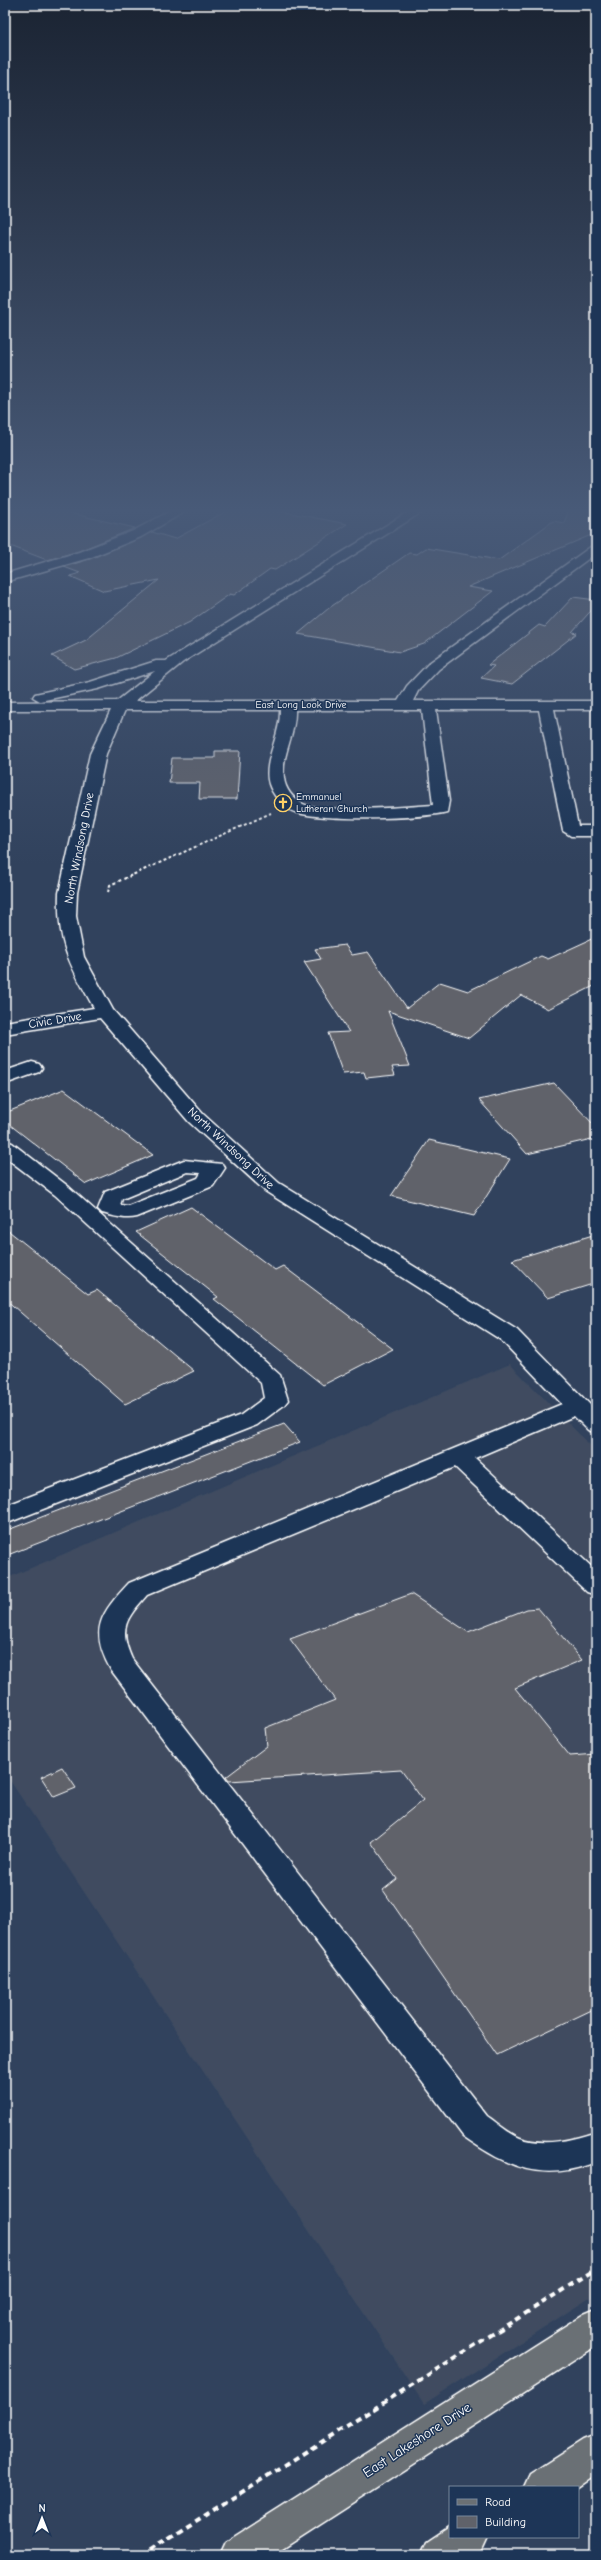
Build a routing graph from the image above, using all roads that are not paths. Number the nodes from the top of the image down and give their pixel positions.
1 (231, 626) edge
2 (488, 626) edge
3 (178, 659) junction
4 (5, 701) edge
5 (403, 705) junction
6 (428, 705) junction
7 (5, 706) edge
8 (120, 706) junction
9 (287, 706) junction
10 (546, 706) junction
11 (596, 706) edge
12 (596, 831) edge
13 (106, 1012) junction
14 (5, 1028) edge
15 (32, 1068) dead end
16 (5, 1078) edge
17 (5, 1147) edge
18 (242, 1160) junction
19 (100, 1213) junction
20 (578, 1406) junction
21 (596, 1425) edge
22 (459, 1457) junction
23 (5, 1515) edge
24 (596, 1586) edge
25 (596, 2147) edge
26 (596, 2326) edge
27 (596, 2453) edge
28 (545, 2486) edge
29 (465, 2538) edge
30 (239, 2555) edge
31 (439, 2555) edge

1 - 3 street
2 - 5 street
3 - 4 street
3 - 8 street
5 - 6 street, East Long Look Drive
5 - 9 street, East Long Look Drive
6 - 9 street
6 - 10 street, East Long Look Drive
7 - 8 street, East Long Look Drive
8 - 9 street, East Long Look Drive
8 - 13 street, North Windsong Drive
10 - 11 street, East Long Look Drive
10 - 12 street
13 - 14 street, Civic Drive
13 - 18 street, North Windsong Drive
15 - 16 street
17 - 19 street
18 - 19 street
18 - 20 street, North Windsong Drive
19 - 23 street
20 - 21 street, North Windsong Drive
20 - 22 street
22 - 24 street
22 - 25 street
26 - 30 main road, East Lakeshore Drive
27 - 28 main road
29 - 31 main road

